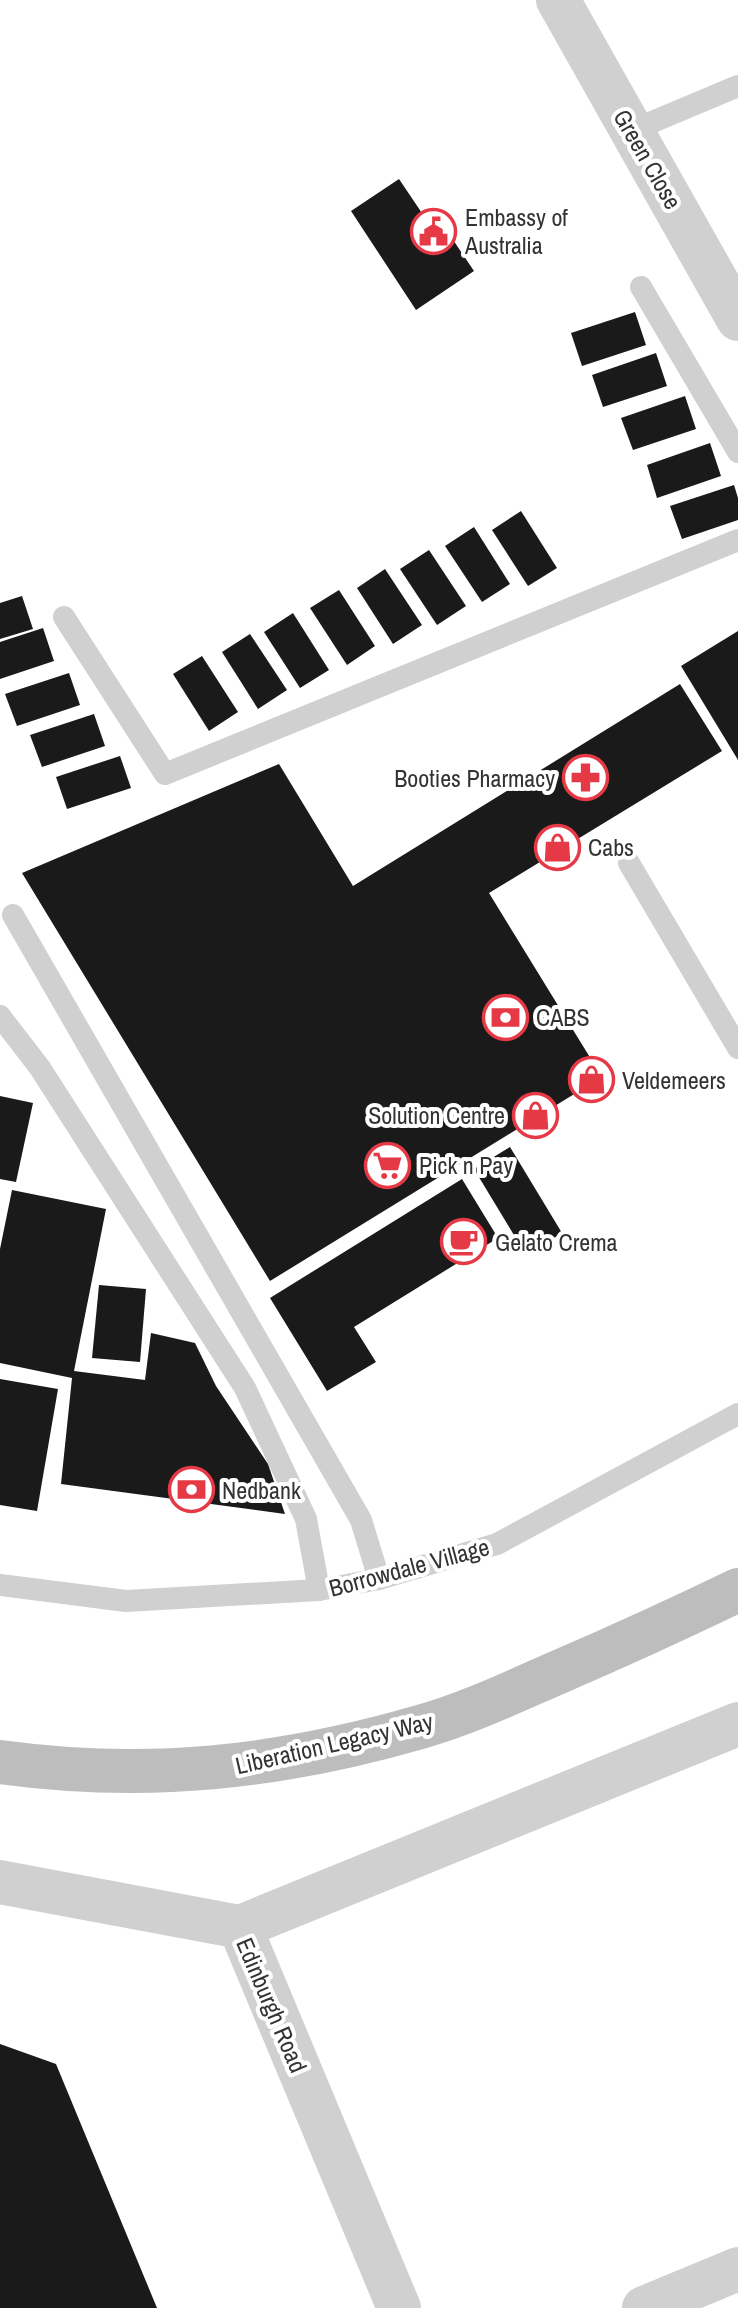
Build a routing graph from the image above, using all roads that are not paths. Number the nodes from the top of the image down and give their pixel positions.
1 (558, 0) edge
2 (738, 86) edge
3 (631, 131) junction
4 (641, 287) dead end
5 (738, 319) edge
6 (738, 452) edge
7 (738, 540) edge
8 (64, 617) dead end
9 (629, 863) dead end
10 (13, 915) dead end
11 (0, 1016) edge
12 (738, 1048) edge
13 (738, 1414) edge
14 (379, 1579) junction
15 (0, 1585) edge
16 (319, 1590) junction
17 (738, 1590) edge
18 (738, 1724) edge
19 (0, 1762) edge
20 (0, 1882) edge
21 (240, 1927) junction
22 (738, 2269) edge
23 (399, 2308) edge
24 (644, 2308) edge

1 - 3 street, Green Close
2 - 3 lane
3 - 5 street, Green Close
4 - 6 lane
7 - 8 lane
9 - 12 lane
10 - 14 lane
11 - 16 lane
13 - 14 lane, Borrowdale Village
14 - 16 lane, Borrowdale Village
15 - 16 lane, Borrowdale Village
17 - 19 main road, Liberation Legacy Way
18 - 21 street
20 - 21 street, Edinburgh Road
21 - 23 street, Edinburgh Road
22 - 24 street

